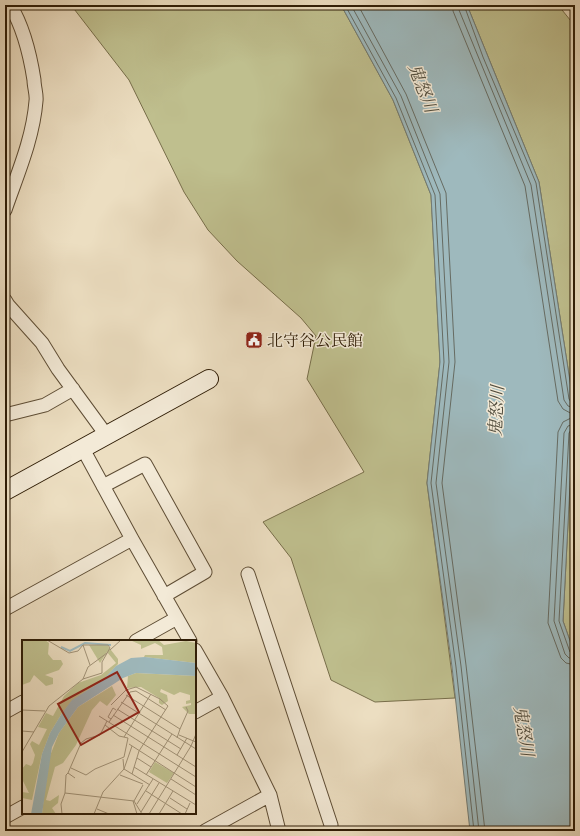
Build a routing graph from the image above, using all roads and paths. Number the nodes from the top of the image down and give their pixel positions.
1 (10, 5) edge
2 (5, 210) edge
3 (5, 300) edge
4 (209, 379) dead end
5 (73, 389) junction
6 (5, 416) edge
7 (107, 436) junction
8 (83, 449) junction
9 (103, 486) junction
10 (5, 491) edge
11 (132, 539) junction
12 (248, 574) dead end
13 (164, 596) junction
14 (5, 609) edge
15 (177, 618) junction
16 (138, 640) edge
17 (189, 640) edge
18 (196, 652) edge
19 (222, 697) junction
20 (22, 703) edge
21 (196, 711) edge
22 (5, 712) edge
23 (270, 795) junction
24 (22, 808) edge
25 (5, 817) edge
26 (205, 831) edge
27 (279, 831) edge
28 (331, 831) edge

1 - 2 street
3 - 5 street
4 - 7 street
5 - 6 street
5 - 7 street
7 - 8 street
8 - 9 street
8 - 10 street
9 - 11 street
9 - 13 street
11 - 13 street
11 - 14 street
12 - 28 street
13 - 15 street
15 - 16 street
15 - 17 street
18 - 19 street
19 - 21 street
19 - 23 street
20 - 22 street
23 - 26 street
23 - 27 street
24 - 25 street

